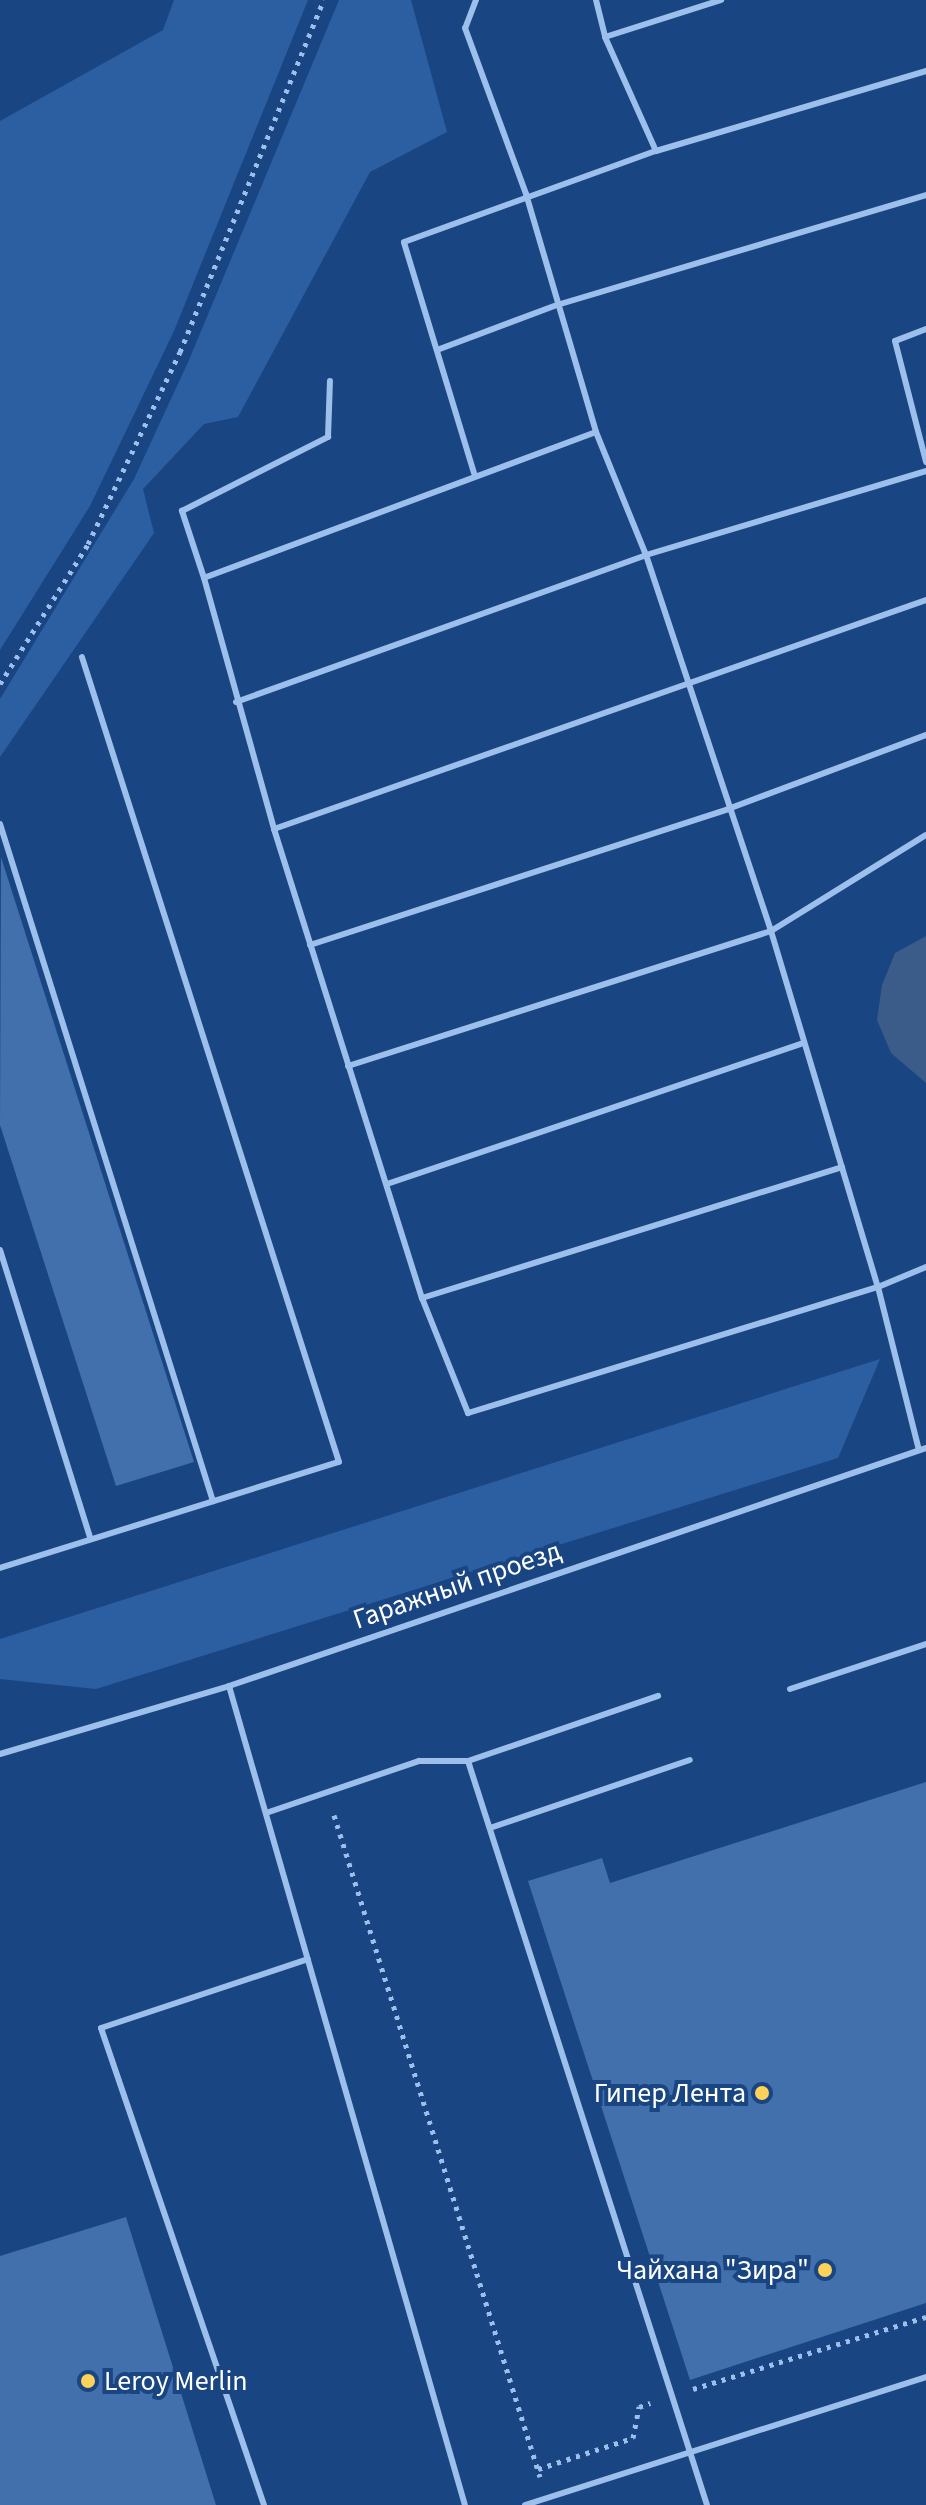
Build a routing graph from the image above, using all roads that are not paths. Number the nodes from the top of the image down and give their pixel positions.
1 (476, 0) edge
2 (596, 0) edge
3 (721, 0) edge
4 (605, 37) junction
5 (926, 71) edge
6 (656, 151) junction
7 (526, 194) junction
8 (926, 195) edge
9 (557, 305) junction
10 (926, 329) edge
11 (437, 350) junction
12 (330, 381) dead end
13 (596, 432) junction
14 (926, 462) edge
15 (926, 471) edge
16 (474, 473) junction
17 (646, 555) junction
18 (204, 578) junction
19 (926, 600) edge
20 (82, 657) dead end
21 (690, 679) junction
22 (236, 702) junction
23 (926, 735) edge
24 (728, 809) junction
25 (0, 824) edge
26 (274, 829) junction
27 (926, 835) edge
28 (771, 931) junction
29 (310, 945) junction
30 (801, 1044) junction
31 (348, 1066) junction
32 (842, 1167) junction
33 (387, 1184) junction
34 (0, 1250) edge
35 (926, 1267) edge
36 (878, 1287) junction
37 (422, 1298) junction
38 (922, 1449) edge
39 (213, 1501) junction
40 (90, 1538) junction
41 (0, 1568) edge
42 (926, 1644) edge
43 (229, 1686) junction
44 (790, 1689) dead end
45 (658, 1696) dead end
46 (0, 1754) edge
47 (690, 1760) dead end
48 (468, 1761) junction
49 (266, 1813) junction
50 (490, 1828) junction
51 (308, 1959) junction
52 (926, 2377) edge
53 (690, 2450) junction
54 (264, 2505) edge
55 (465, 2505) edge
56 (525, 2505) edge
57 (707, 2505) edge

1 - 7 lane
2 - 4 lane
3 - 4 lane
4 - 6 lane
5 - 6 lane
6 - 7 lane
7 - 9 lane
7 - 11 lane
8 - 9 lane
9 - 11 lane
9 - 13 lane
10 - 14 lane
11 - 16 lane
12 - 18 lane
13 - 16 lane
13 - 17 lane
15 - 17 lane
16 - 18 lane
17 - 21 lane
17 - 22 lane
18 - 22 lane
19 - 21 lane
20 - 39 lane
21 - 24 lane
21 - 26 lane
22 - 26 lane
23 - 24 lane
24 - 28 lane
24 - 29 lane
25 - 39 lane
26 - 29 lane
27 - 28 lane
28 - 30 lane
28 - 31 lane
29 - 31 lane
30 - 32 lane
30 - 33 lane
31 - 33 lane
32 - 36 lane
32 - 37 lane
33 - 37 lane
34 - 40 lane
35 - 36 lane
36 - 37 lane
36 - 38 lane
38 - 43 lane, Гаражный проезд
39 - 40 lane
40 - 41 lane
42 - 44 lane
43 - 46 lane, Гаражный проезд
43 - 49 lane
45 - 48 lane
47 - 50 lane
48 - 49 lane
48 - 50 lane
49 - 51 lane
50 - 53 lane
51 - 54 lane
51 - 55 lane
52 - 53 lane
53 - 56 lane
53 - 57 lane

